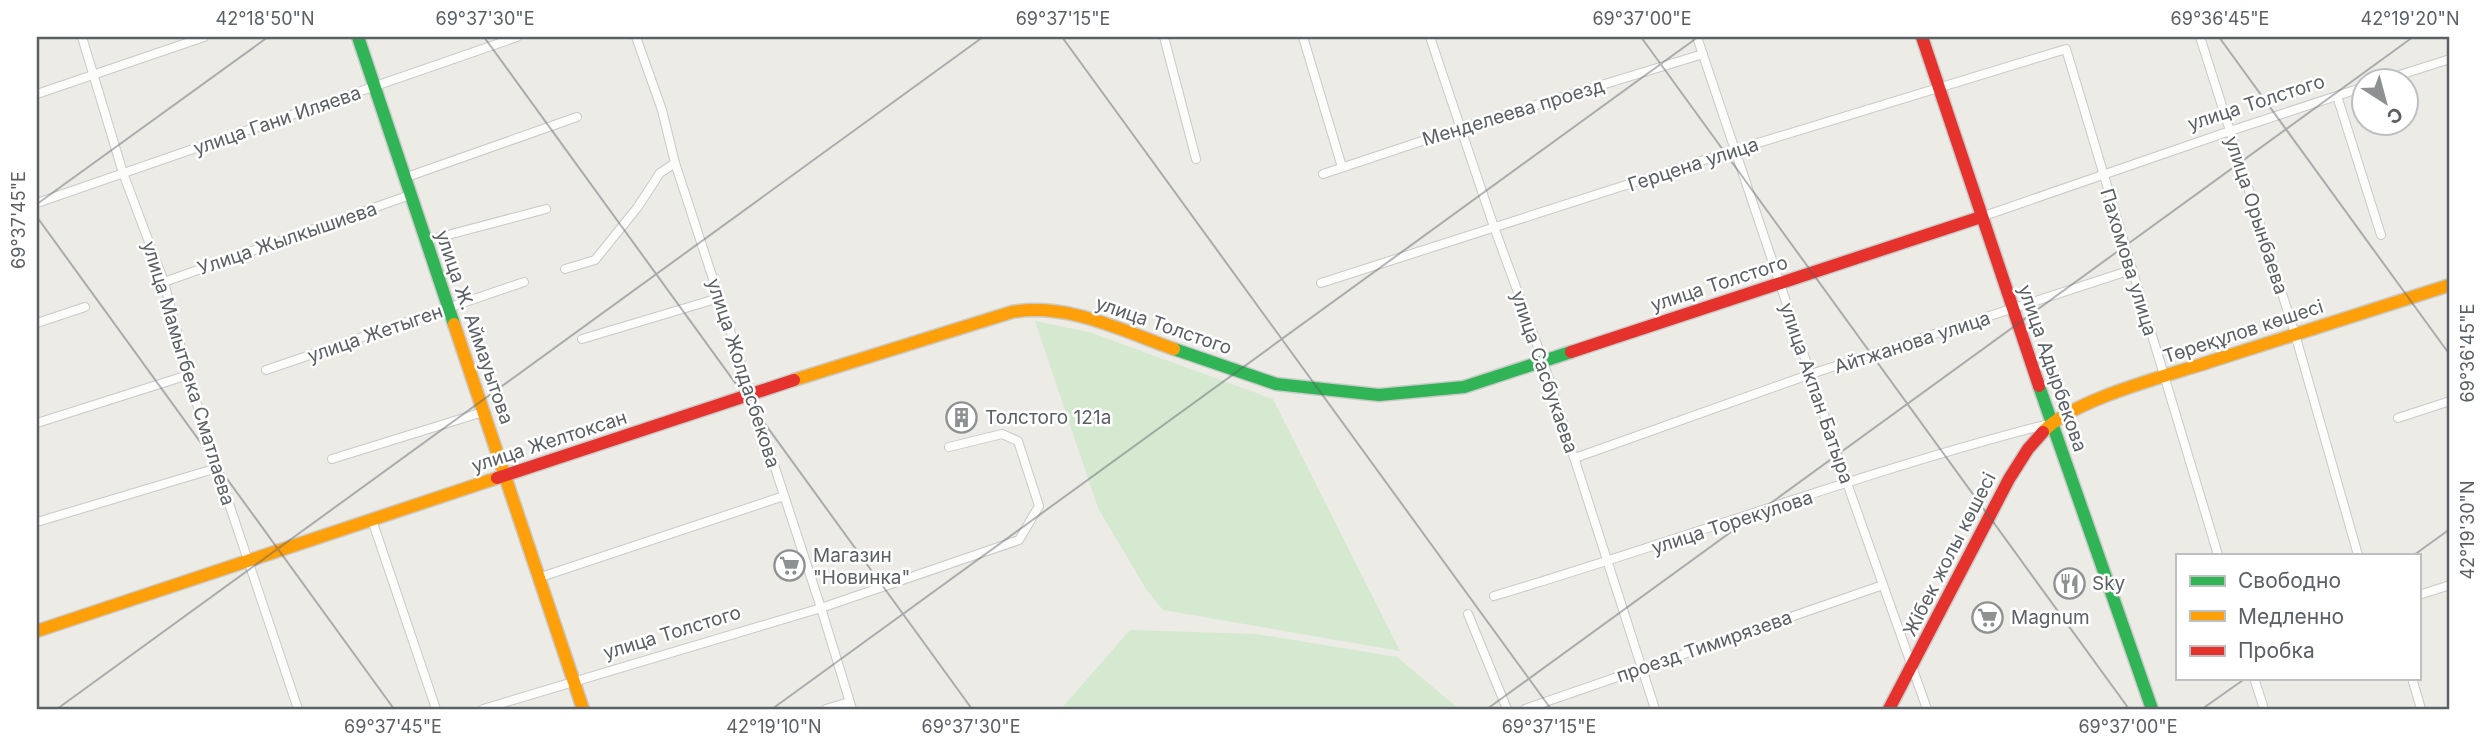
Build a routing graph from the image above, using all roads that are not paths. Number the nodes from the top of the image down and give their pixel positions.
1 (82, 37) edge
2 (204, 37) edge
3 (358, 37) edge
4 (517, 37) edge
5 (636, 37) edge
6 (1164, 37) edge
7 (1303, 37) edge
8 (1430, 37) edge
9 (1697, 37) edge
10 (1922, 37) edge
11 (2200, 37) edge
12 (2066, 49) joint
13 (1703, 54) junction
14 (2450, 59) edge
15 (2420, 69) edge
16 (94, 75) junction
17 (374, 86) junction
18 (1939, 87) junction
19 (2350, 92) edge
20 (37, 94) edge
21 (2337, 96) junction
22 (577, 117) dead end
23 (1461, 128) junction
24 (2230, 131) junction
25 (1735, 150) junction
26 (1196, 159) dead end
27 (675, 163) junction
28 (1342, 167) junction
29 (123, 173) junction
30 (1323, 174) dead end
31 (2103, 175) junction
32 (404, 178) junction
33 (410, 195) junction
34 (37, 203) edge
35 (546, 209) dead end
36 (1981, 217) junction
37 (1494, 227) junction
38 (2381, 235) dead end
39 (425, 241) junction
40 (565, 269) dead end
41 (2131, 270) junction
42 (164, 282) junction
43 (524, 282) dead end
44 (1321, 283) dead end
45 (1780, 284) junction
46 (2450, 285) edge
47 (719, 298) junction
48 (85, 307) dead end
49 (448, 308) junction
50 (2012, 309) junction
51 (1076, 315) joint
52 (37, 323) edge
53 (2295, 334) junction
54 (582, 339) dead end
55 (1543, 361) junction
56 (266, 370) dead end
57 (1811, 374) junction
58 (188, 375) junction
59 (2164, 377) junction
60 (750, 394) junction
61 (2450, 401) edge
62 (483, 412) junction
63 (2398, 418) dead end
64 (37, 423) edge
65 (2051, 424) junction
66 (949, 447) dead end
67 (1575, 458) junction
68 (332, 459) dead end
69 (217, 468) junction
70 (505, 476) junction
71 (1847, 483) junction
72 (784, 496) junction
73 (372, 520) junction
74 (37, 523) edge
75 (2218, 554) edge
76 (2358, 554) edge
77 (250, 560) junction
78 (1609, 562) junction
79 (538, 578) junction
80 (1883, 585) junction
81 (2450, 585) edge
82 (2420, 595) edge
83 (1494, 596) dead end
84 (821, 608) junction
85 (1468, 614) dead end
86 (37, 631) edge
87 (1642, 667) junction
88 (1913, 667) junction
89 (2256, 680) edge
90 (2413, 680) edge
91 (573, 681) junction
92 (850, 706) edge
93 (298, 709) edge
94 (436, 709) edge
95 (483, 709) edge
96 (583, 709) edge
97 (826, 709) edge
98 (1507, 709) edge
99 (1525, 709) edge
100 (1655, 709) edge
101 (1889, 709) edge
102 (1927, 709) edge
103 (2152, 709) edge
104 (2264, 709) edge
105 (2421, 709) edge

1 - 16 street, улица Мамытбека Сматлаева
2 - 16 street
3 - 17 street, улица Ж. Аймауытова
4 - 17 street, улица Гани Иляева
5 - 27 street, улица Жолдасбекова
6 - 26 street
7 - 28 street
8 - 23 street, улица Сасбукаева
9 - 13 street, улица Акпан Батыра
10 - 18 street, улица Адырбекова
11 - 24 street, улица Орынбаева
12 - 18 street, Герцена улица
12 - 31 street, Пахомова улица
13 - 23 street, Менделеева проезд
13 - 25 street, улица Акпан Батыра
14 - 15 street
16 - 20 street
16 - 29 street, улица Мамытбека Сматлаева
17 - 29 street, улица Гани Иляева
17 - 32 street, улица Ж. Аймауытова
18 - 25 street, Герцена улица
18 - 36 street, улица Адырбекова
19 - 21 street, улица Толстого
21 - 24 street, улица Толстого
21 - 38 street
22 - 32 street
23 - 28 street, Менделеева проезд
23 - 37 street, улица Сасбукаева
24 - 31 street, улица Толстого
24 - 53 street, улица Орынбаева
25 - 37 street, Герцена улица
25 - 45 street, улица Акпан Батыра
27 - 40 street
27 - 47 street, улица Жолдасбекова
28 - 30 street, Менделеева проезд
29 - 34 street, улица Гани Иляева
29 - 42 street, улица Мамытбека Сматлаева
31 - 36 street, улица Толстого
31 - 41 street, Пахомова улица
32 - 33 street, улица Ж. Аймауытова
33 - 39 street, улица Ж. Аймауытова
33 - 42 street, Улица Жылкышиева
35 - 39 street
36 - 45 street, улица Толстого
36 - 50 street, улица Адырбекова
37 - 44 street, Герцена улица
37 - 55 street, улица Сасбукаева
39 - 49 street, улица Ж. Аймауытова
41 - 50 street, Айтжанова улица
41 - 59 street, Пахомова улица
42 - 58 street, улица Мамытбека Сматлаева
43 - 49 street, улица Жетыген
45 - 55 street, улица Толстого
45 - 57 street, улица Акпан Батыра
46 - 53 street, Төреқұлов көшесі
47 - 54 street
47 - 60 street, улица Жолдасбекова
48 - 52 street
49 - 56 street, улица Жетыген
49 - 62 street, улица Ж. Аймауытова
50 - 57 street, Айтжанова улица
50 - 65 street, улица Адырбекова
51 - 55 street, улица Толстого
51 - 60 street, улица Желтоксан
53 - 59 street, Төреқұлов көшесі
53 - 76 street, улица Орынбаева
55 - 67 street, улица Сасбукаева
57 - 67 street, Айтжанова улица
57 - 71 street, улица Акпан Батыра
58 - 64 street
58 - 69 street, улица Мамытбека Сматлаева
59 - 65 street, Төреқұлов көшесі
59 - 75 street, Пахомова улица
60 - 70 street, улица Желтоксан
60 - 72 street, улица Жолдасбекова
61 - 63 street
62 - 68 street
62 - 70 street, улица Ж. Аймауытова
65 - 71 street, улица Торекулова
65 - 88 street, Жібек жолы көшесі
65 - 103 street, улица Адырбекова
66 - 84 street, улица Толстого
67 - 78 street, улица Сасбукаева
69 - 74 street
69 - 77 street, улица Мамытбека Сматлаева
70 - 73 street, улица Желтоксан
70 - 79 street, улица Ж. Аймауытова
71 - 78 street, улица Торекулова
71 - 80 street, улица Акпан Батыра
72 - 79 street
72 - 84 street, улица Жолдасбекова
73 - 77 street, улица Желтоксан
73 - 94 street
77 - 86 street, улица Желтоксан
77 - 93 street, улица Мамытбека Сматлаева
78 - 83 street, улица Торекулова
78 - 87 street, улица Сасбукаева
79 - 91 street, улица Ж. Аймауытова
80 - 87 street, проезд Тимирязева
80 - 88 street, улица Акпан Батыра
81 - 82 street
84 - 91 street, улица Толстого
84 - 92 street, улица Жолдасбекова
85 - 98 street
87 - 99 street, проезд Тимирязева
87 - 100 street, улица Сасбукаева
88 - 101 street, Жібек жолы көшесі
88 - 102 street, улица Акпан Батыра
89 - 104 street
90 - 105 street
91 - 95 street, улица Толстого
91 - 96 street, улица Ж. Аймауытова
92 - 97 street

